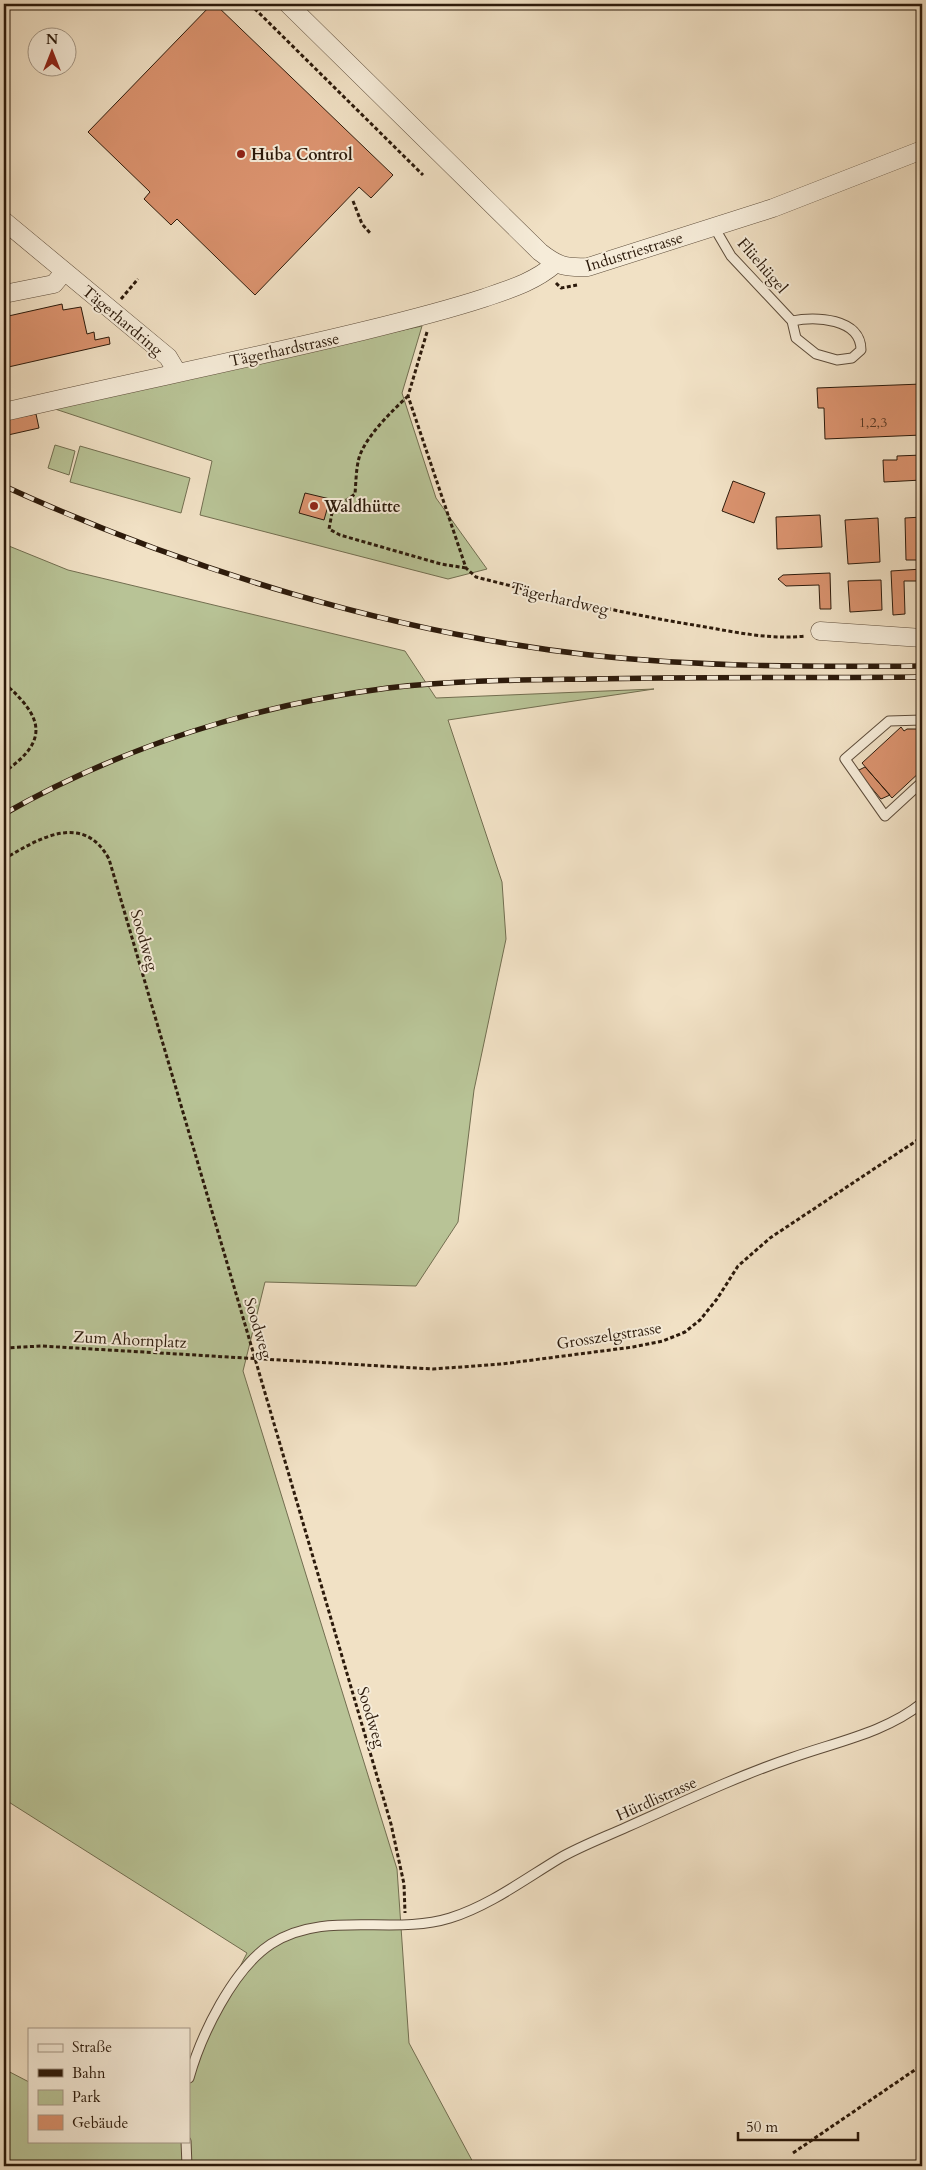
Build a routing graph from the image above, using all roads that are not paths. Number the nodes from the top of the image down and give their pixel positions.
1 (288, 4) edge
2 (922, 150) edge
3 (4, 221) edge
4 (714, 227) junction
5 (555, 264) junction
6 (64, 272) junction
7 (4, 294) edge
8 (792, 321) junction
9 (177, 372) junction
10 (4, 412) edge
11 (820, 631) road end
12 (922, 638) edge
13 (922, 720) edge
14 (922, 782) edge
15 (922, 1703) edge
16 (190, 2075) edge
17 (186, 2142) edge
18 (187, 2166) edge

1 - 5 street
2 - 4 street, Industriestrasse
3 - 6 street, Tägerhardring
4 - 5 street, Industriestrasse
4 - 8 lane, Flüehügel
5 - 9 street, Tägerhardstrasse
6 - 7 street
6 - 9 street, Tägerhardring
8 - 8 lane, Flüehügel
9 - 10 street, Tägerhardstrasse
11 - 12 street
13 - 14 lane
15 - 16 lane, Hürdlistrasse
17 - 18 lane

